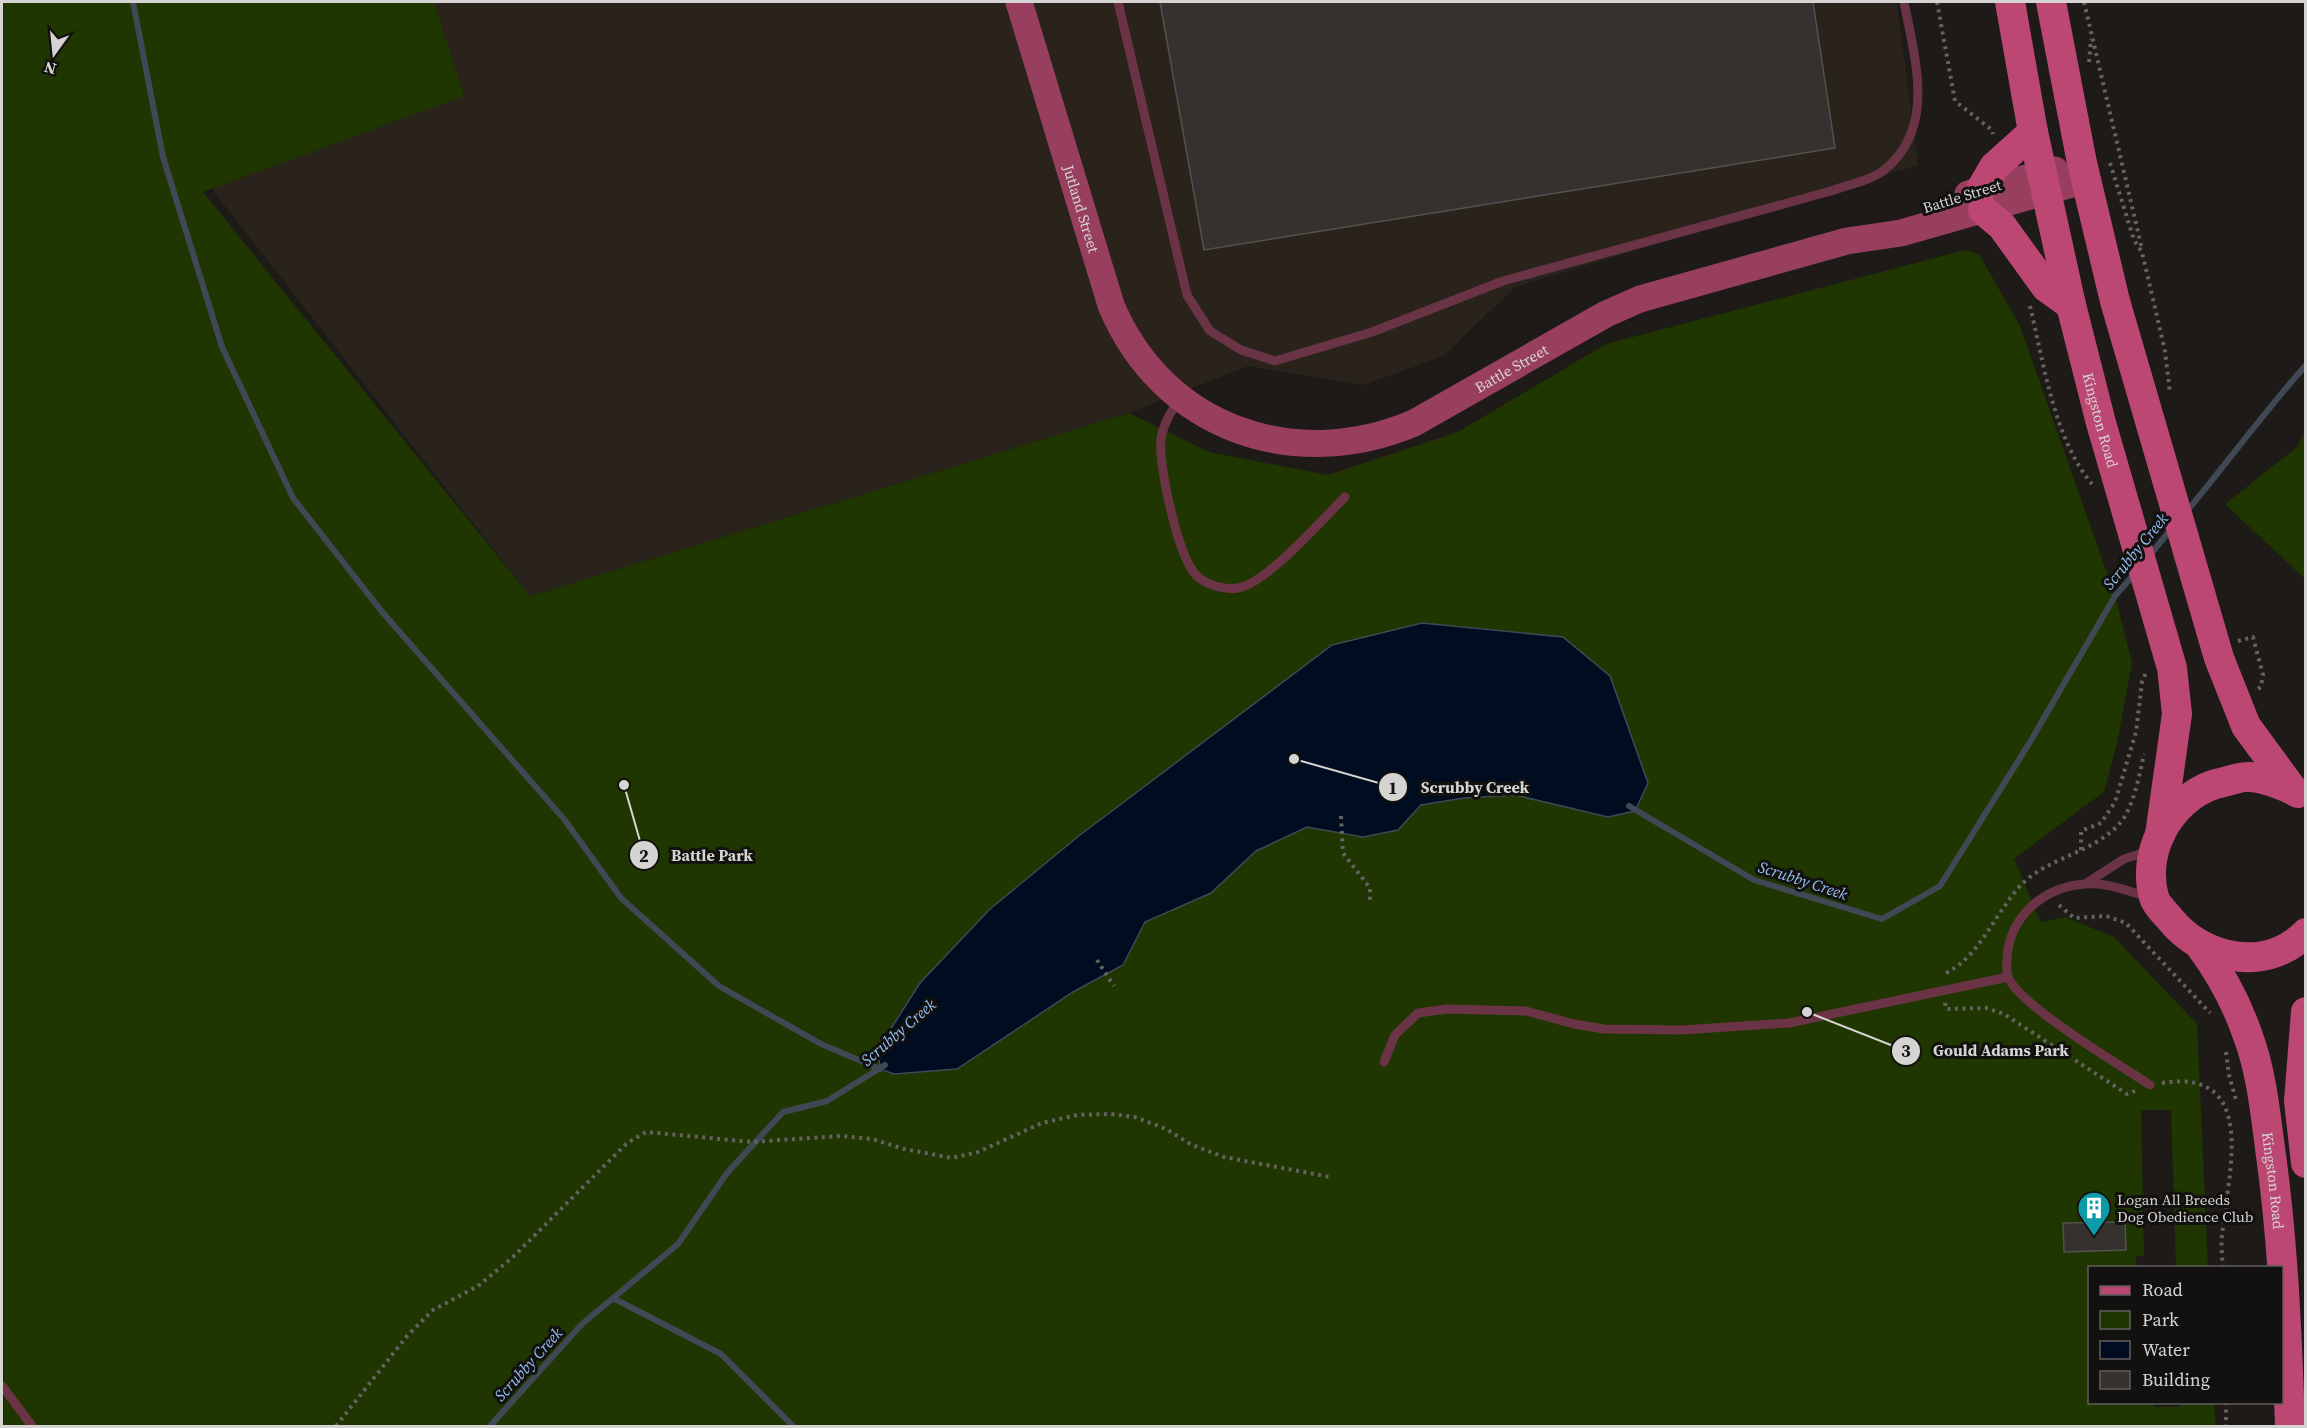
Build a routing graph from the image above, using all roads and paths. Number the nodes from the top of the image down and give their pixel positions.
1 (1019, 2) edge
2 (1118, 2) edge
3 (1904, 2) edge
4 (1937, 2) edge
5 (2010, 2) edge
6 (2050, 2) edge
7 (2084, 2) edge
8 (2091, 39) junction
9 (2091, 74) dead end
10 (2033, 132) junction
11 (2010, 156) junction
12 (2091, 165) junction
13 (2044, 182) junction
14 (1981, 200) junction
15 (2142, 252) junction
16 (2028, 300) dead end
17 (2071, 305) junction
18 (1180, 398) junction
19 (2171, 404) dead end
20 (2093, 485) dead end
21 (1346, 497) dead end
22 (2145, 749) dead end
23 (2299, 794) edge
24 (1341, 816) dead end
25 (2157, 843) junction
26 (2081, 850) dead end
27 (2045, 868) dead end
28 (2048, 873) dead end
29 (2085, 884) junction
30 (2154, 899) junction
31 (1370, 901) dead end
32 (2059, 905) dead end
33 (2306, 933) edge
34 (2201, 947) junction
35 (1097, 960) dead end
36 (2008, 977) junction
37 (1114, 986) dead end
38 (1945, 1003) dead end
39 (2306, 1012) edge
40 (2211, 1015) dead end
41 (2226, 1046) dead end
42 (1384, 1062) dead end
43 (2150, 1085) junction
44 (2224, 1103) junction
45 (2306, 1163) edge
46 (1330, 1177) dead end
47 (2223, 1266) edge
48 (2283, 1266) edge
49 (2283, 1267) edge
50 (2, 1386) edge
51 (2226, 1404) edge
52 (32, 1426) edge
53 (336, 1426) edge
54 (2226, 1426) edge
55 (2290, 1426) edge

1 - 18 street, Jutland Street
2 - 3 lane
4 - 11 path
5 - 10 main road, Kingston Road
6 - 12 main road
7 - 8 path
8 - 9 path
8 - 15 path
10 - 11 main road
10 - 13 main road, Kingston Road
11 - 14 main road
12 - 13 street, Battle Street
12 - 15 path
12 - 23 main road
13 - 14 street, Battle Street
13 - 17 main road, Kingston Road
14 - 17 main road
14 - 18 street, Battle Street
15 - 19 path
16 - 20 path
17 - 25 main road, Kingston Road
18 - 21 lane
22 - 26 path
23 - 25 main road
24 - 31 path
25 - 29 lane
25 - 30 main road, Kingston Road
27 - 28 path
29 - 30 lane
29 - 36 lane
30 - 34 main road
32 - 40 path
33 - 34 main road
34 - 48 main road, Kingston Road
35 - 37 path
36 - 42 lane
36 - 43 lane
38 - 43 path
39 - 45 main road
41 - 44 path
43 - 44 path
44 - 47 path
46 - 53 path
49 - 55 main road, Kingston Road
50 - 52 lane
51 - 54 path

